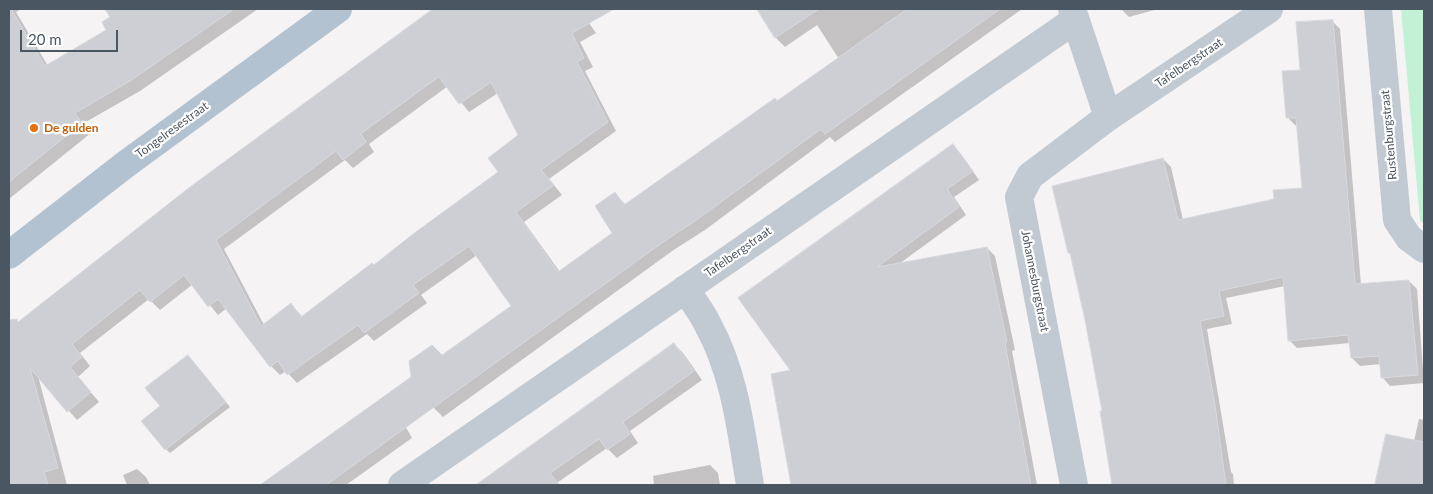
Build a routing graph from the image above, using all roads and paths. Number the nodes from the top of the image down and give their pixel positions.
1 (338, 9) edge
2 (1269, 9) edge
3 (1378, 9) edge
4 (1073, 14) edge
5 (1108, 117) junction
6 (1424, 249) edge
7 (9, 255) edge
8 (685, 289) junction
9 (402, 485) edge
10 (750, 485) edge
11 (1074, 485) edge

1 - 7 main road, Tongelresestraat
2 - 5 street, Tafelbergstraat
3 - 6 street, Rustenburgstraat
4 - 5 street
4 - 8 street, Tafelbergstraat
5 - 11 street, Johannesburgstraat
8 - 9 street, Tafelbergstraat
8 - 10 street

